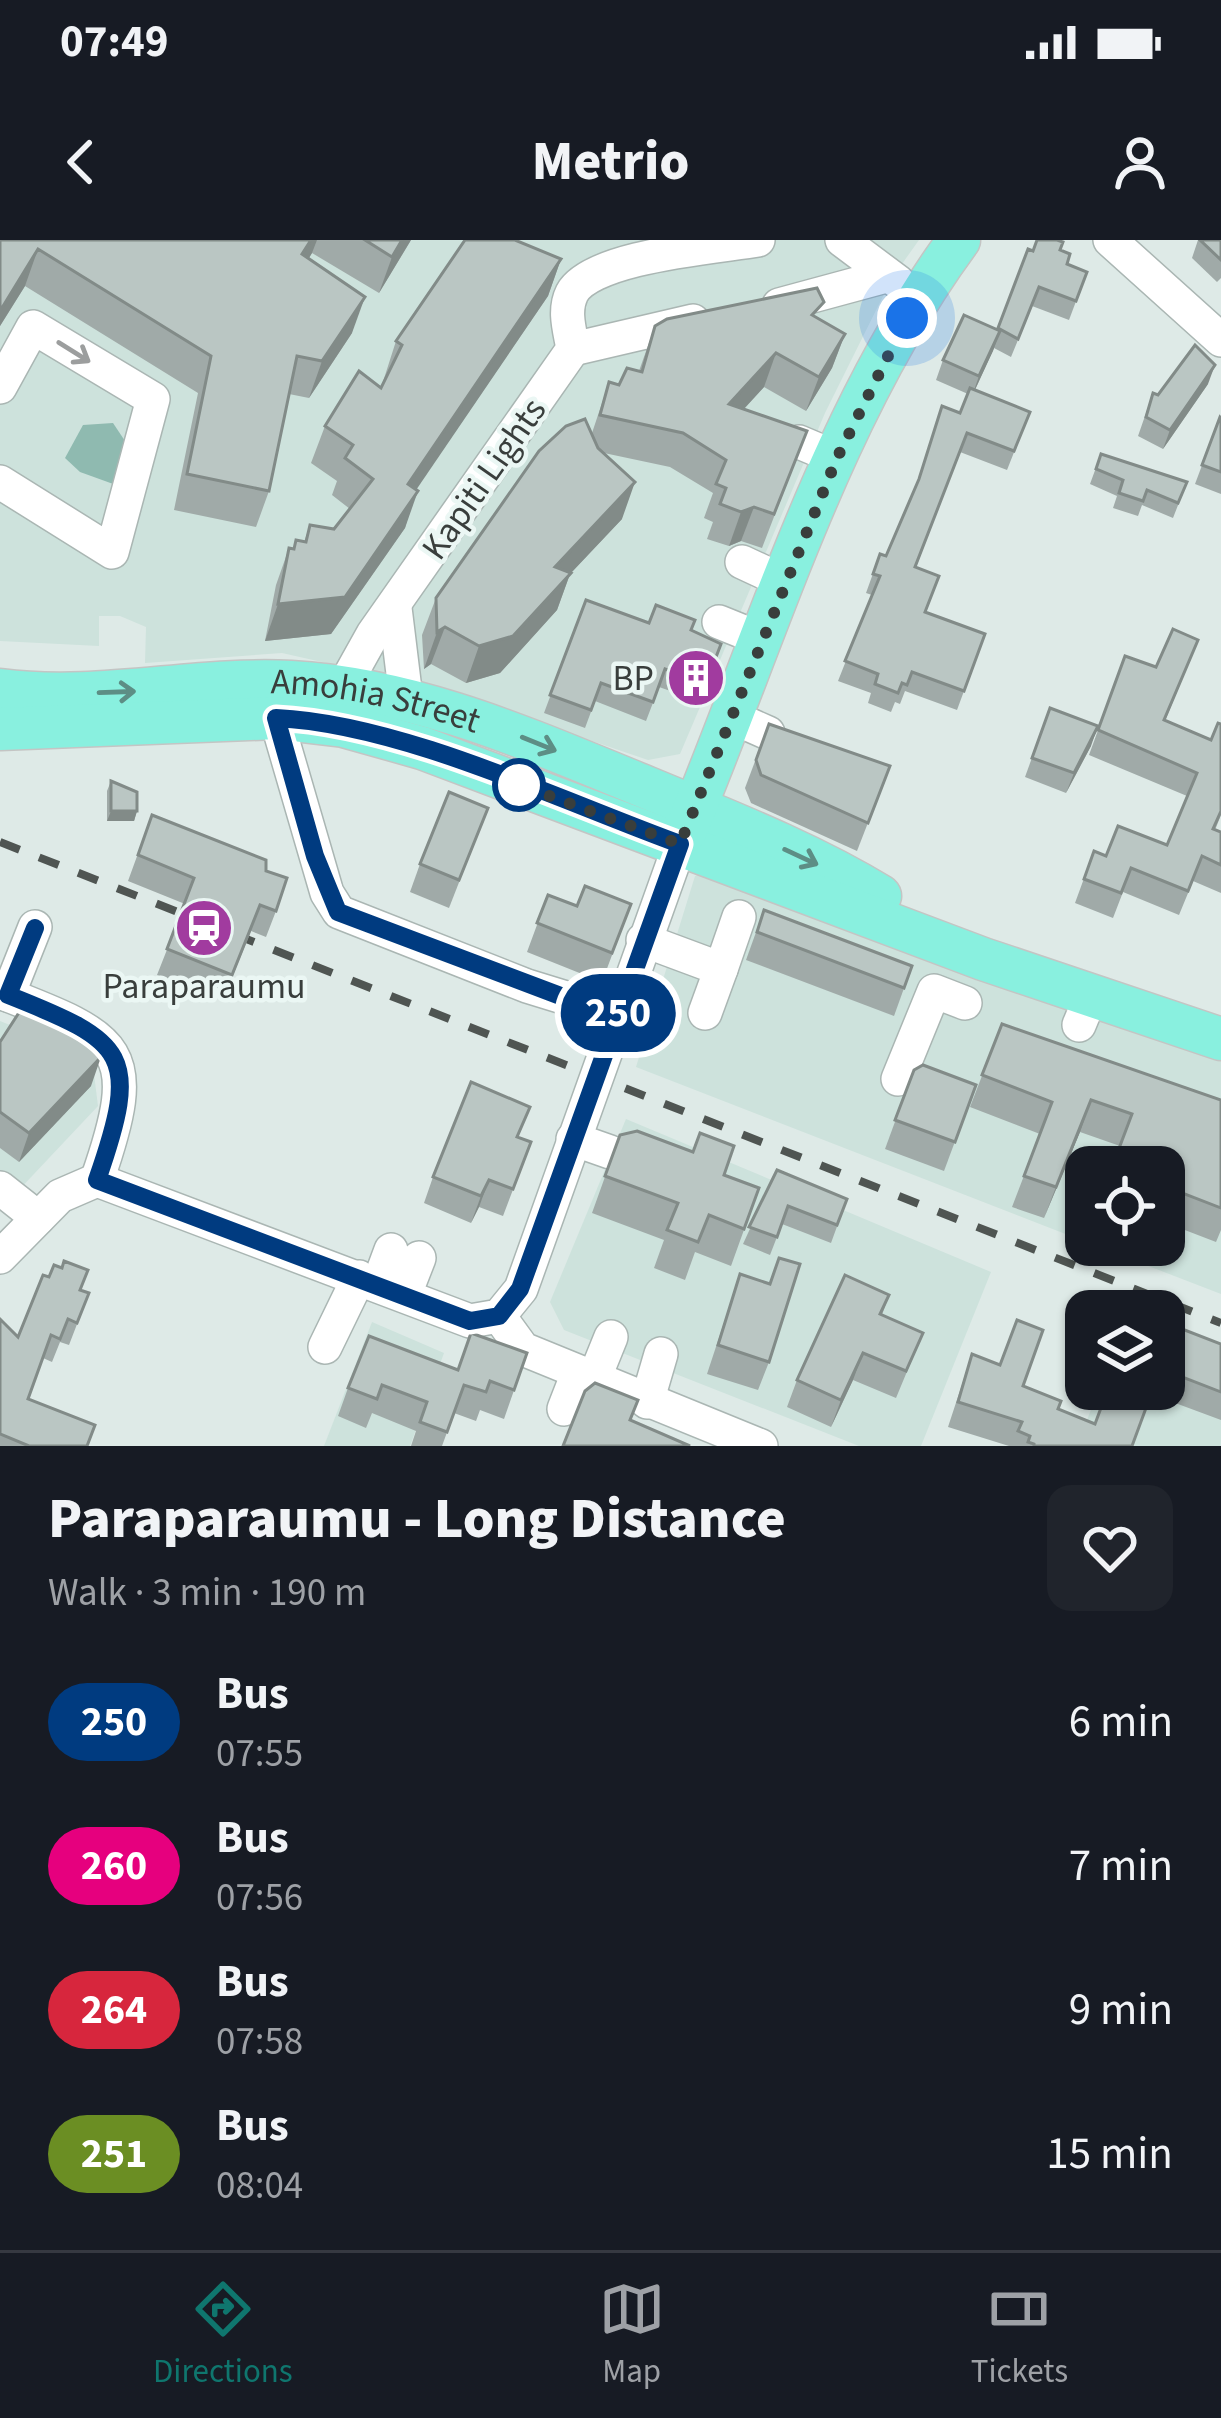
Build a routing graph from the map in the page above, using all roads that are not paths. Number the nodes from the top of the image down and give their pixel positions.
1 (758, 240) edge
2 (842, 240) edge
3 (958, 240) edge
4 (1110, 240) edge
5 (904, 285) junction
6 (1221, 340) edge
7 (573, 349) junction
8 (0, 387) edge
9 (0, 482) edge
10 (742, 562) dead end
11 (784, 582) junction
12 (394, 608) junction
13 (719, 622) dead end
14 (760, 639) junction
15 (344, 686) junction
16 (0, 690) edge
17 (406, 698) junction
18 (276, 718) junction
19 (0, 729) edge
20 (687, 826) junction
21 (739, 917) dead end
22 (35, 928) dead end
23 (643, 940) junction
24 (721, 969) junction
25 (973, 983) junction
26 (4, 994) edge
27 (618, 1013) junction
28 (705, 1013) dead end
29 (1221, 1039) edge
30 (898, 1079) dead end
31 (573, 1139) junction
32 (610, 1152) edge
33 (97, 1180) junction
34 (0, 1188) edge
35 (38, 1219) junction
36 (405, 1254) dead end
37 (0, 1257) edge
38 (381, 1286) junction
39 (499, 1316) junction
40 (611, 1337) dead end
41 (325, 1347) dead end
42 (661, 1354) dead end
43 (586, 1376) junction
44 (647, 1402) junction
45 (564, 1409) dead end
46 (754, 1445) edge

1 - 7 street
2 - 5 street
3 - 5 main road
4 - 6 street
5 - 7 street
5 - 11 main road
7 - 12 street, Kapiti Lights
8 -> 9 street
10 - 11 street
11 - 14 main road
12 - 15 street, Kapiti Lights
12 - 17 street
13 - 14 street
14 - 20 main road
16 -> 15 main road, Amohia Street
15 - 17 main road, Amohia Street
17 -> 20 main road, Amohia Street
18 - 19 main road, Amohia Street
18 - 20 main road, Amohia Street
18 - 27 street
20 - 23 street
20 - 25 main road, Amohia Street
21 - 24 street
22 - 26 street
23 - 24 street
23 - 27 street
24 - 28 street
25 - 29 main road, Amohia Street
25 - 30 street
26 - 33 street
27 - 31 street
31 - 32 street
31 - 39 street
33 - 35 street
33 - 38 street
34 - 35 street
35 - 37 street
36 - 38 street
38 - 39 street
38 - 41 street
39 - 43 street
40 - 43 street
42 - 44 street
43 - 44 street
43 - 45 street
44 - 46 street

